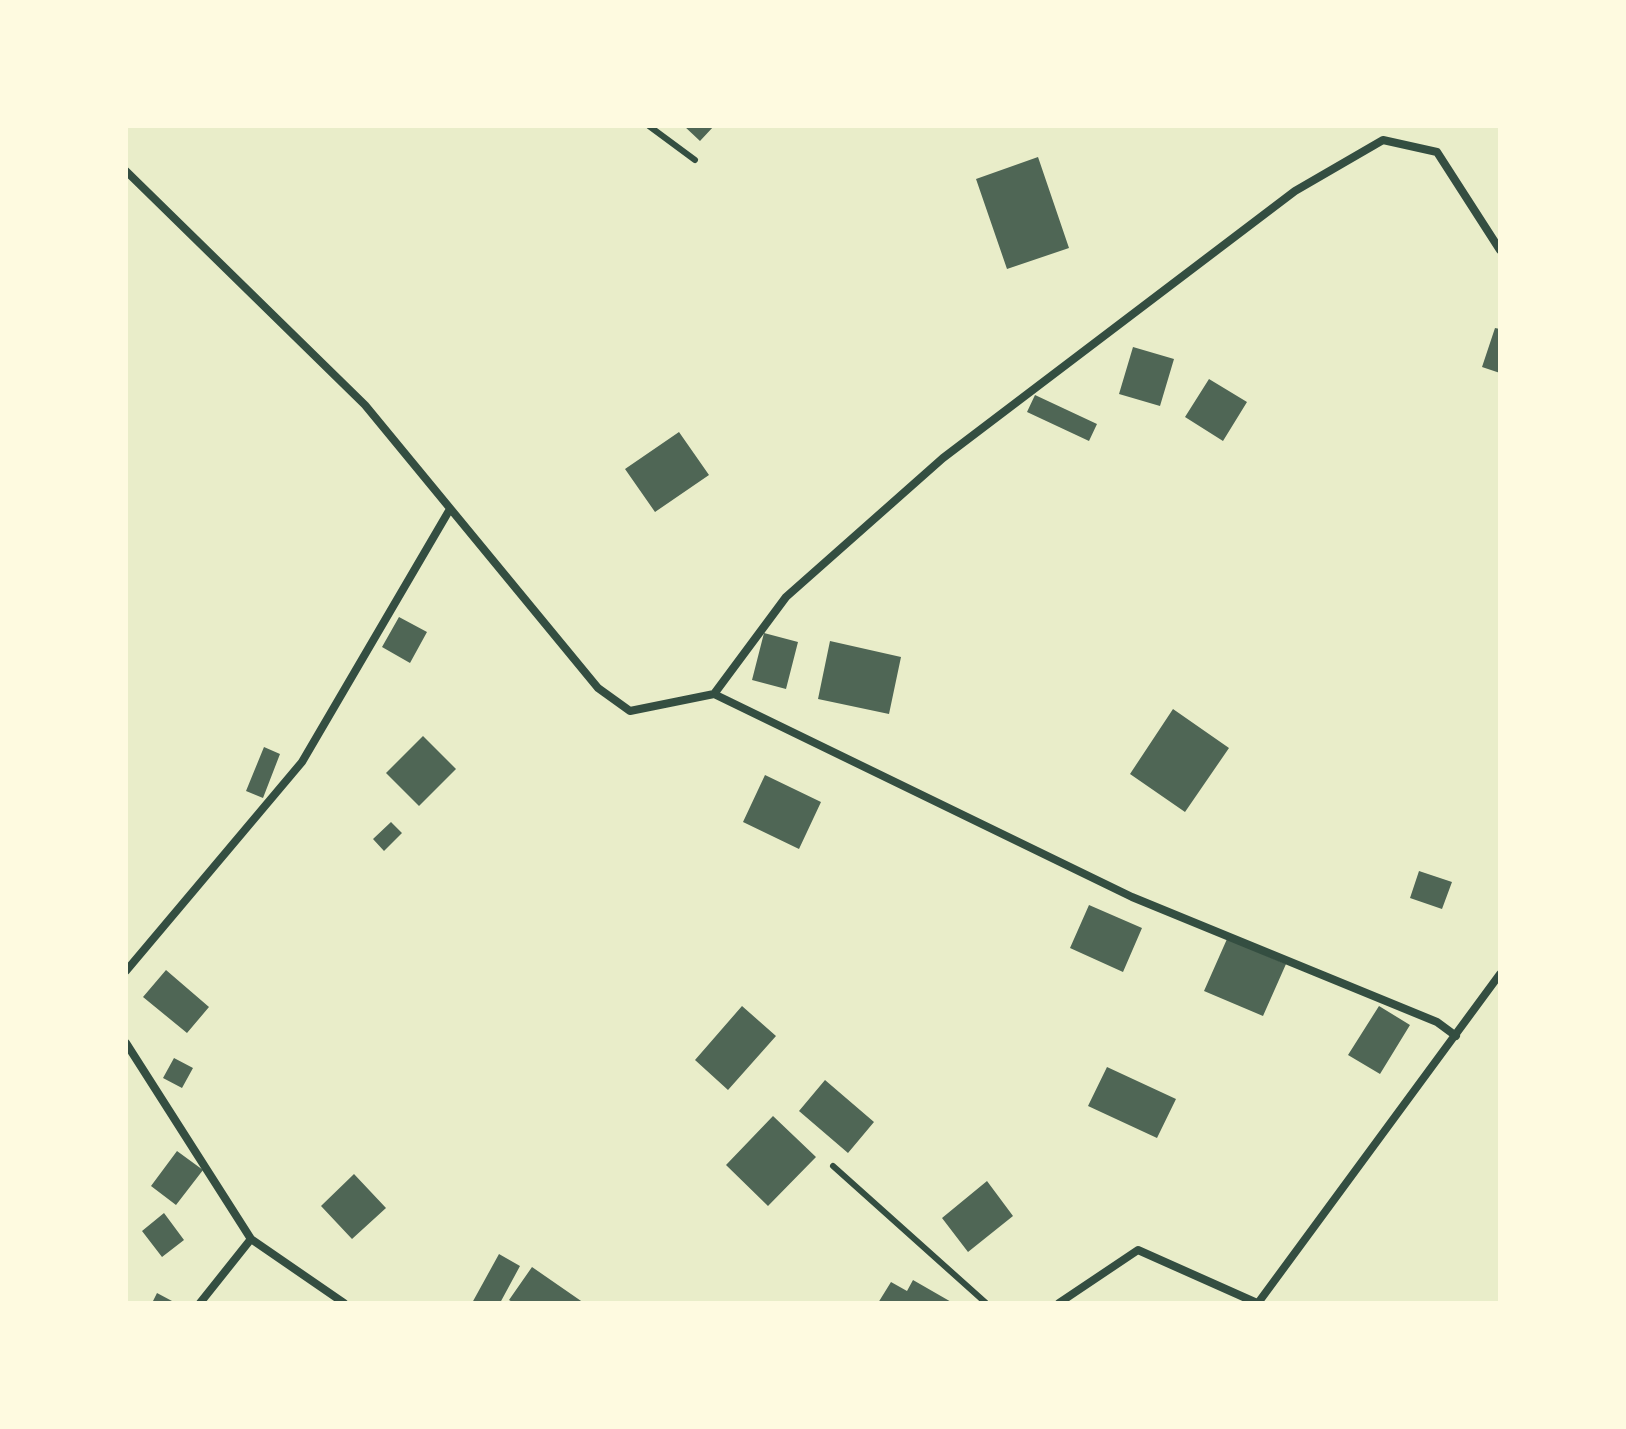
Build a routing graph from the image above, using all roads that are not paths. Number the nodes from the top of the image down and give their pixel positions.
1 (649, 126) edge
2 (695, 160) dead end
3 (126, 171) edge
4 (1500, 250) edge
5 (450, 509) junction
6 (714, 694) junction
7 (126, 971) edge
8 (1500, 974) edge
9 (1456, 1036) junction
10 (126, 1043) edge
11 (833, 1166) dead end
12 (251, 1239) junction
13 (200, 1303) edge
14 (344, 1303) edge
15 (986, 1303) edge
16 (1059, 1303) edge
17 (1258, 1303) edge

1 - 2 lane
3 - 5 street
4 - 6 street
5 - 6 street
5 - 7 street
6 - 9 street
8 - 9 street
9 - 17 street
10 - 12 street
11 - 15 lane
12 - 13 street
12 - 14 street
16 - 17 street

